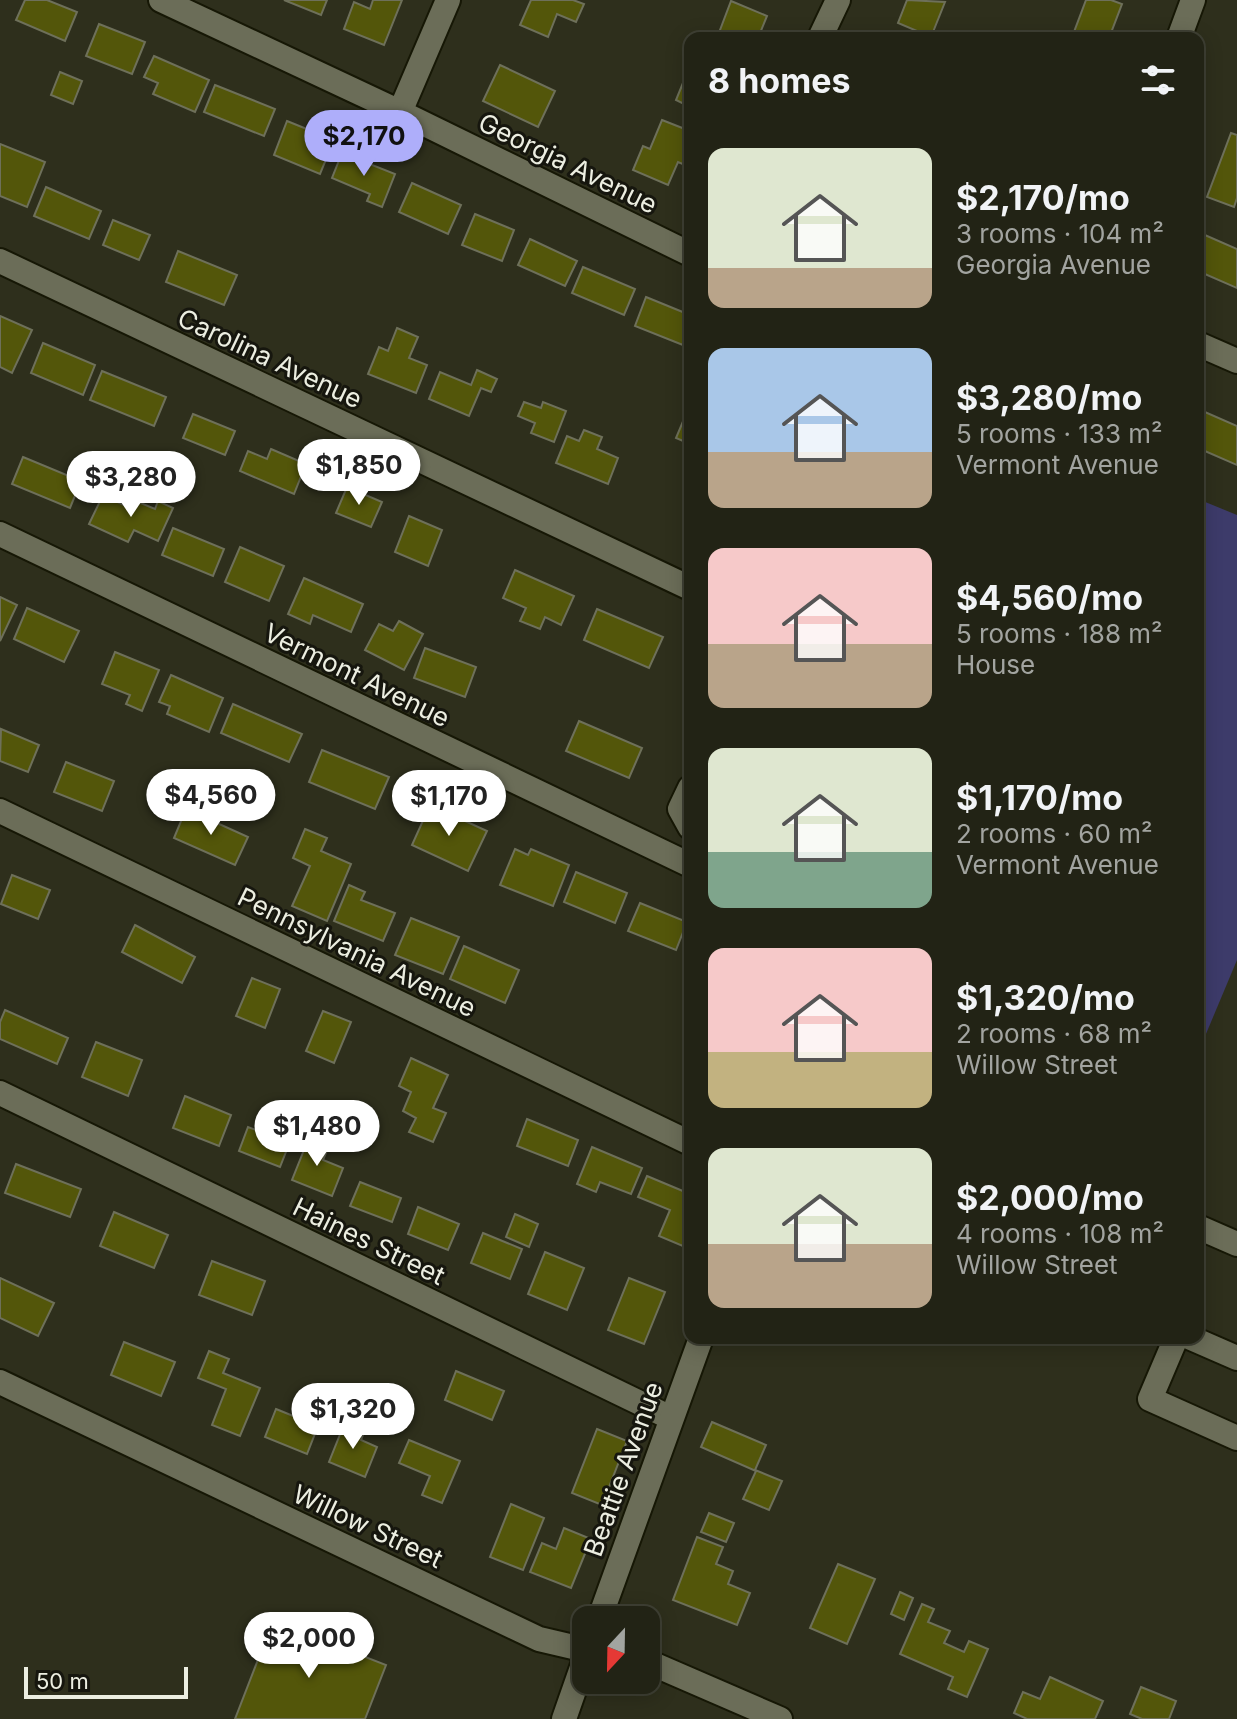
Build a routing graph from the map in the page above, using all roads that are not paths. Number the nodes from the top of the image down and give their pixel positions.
1 (161, 0) edge
2 (448, 0) edge
3 (838, 0) edge
4 (1193, 0) edge
5 (823, 32) edge
6 (1181, 32) edge
7 (400, 112) junction
8 (684, 251) edge
9 (0, 261) edge
10 (1204, 347) edge
11 (1237, 361) edge
12 (0, 534) edge
13 (684, 585) edge
14 (0, 811) edge
15 (684, 862) edge
16 (0, 1093) edge
17 (684, 1140) edge
18 (1204, 1230) edge
19 (1237, 1244) edge
20 (699, 1344) edge
21 (1173, 1344) edge
22 (1204, 1344) edge
23 (1237, 1358) edge
24 (0, 1382) edge
25 (671, 1418) junction
26 (1237, 1438) edge
27 (604, 1606) edge
28 (572, 1647) edge
29 (660, 1667) edge
30 (573, 1694) edge
31 (564, 1719) edge
32 (780, 1719) edge

1 - 7 street, Georgia Avenue
2 - 7 street
3 - 5 street
4 - 6 street
7 - 8 street, Georgia Avenue
9 - 13 street, Carolina Avenue
10 - 11 street
12 - 15 street, Vermont Avenue
14 - 17 street, Pennsylvania Avenue
16 - 25 street, Haines Street
18 - 19 street
20 - 25 street, Beattie Avenue
21 - 26 street
22 - 23 street
24 - 28 street, Willow Street
25 - 27 street, Beattie Avenue
29 - 32 street
30 - 31 street

